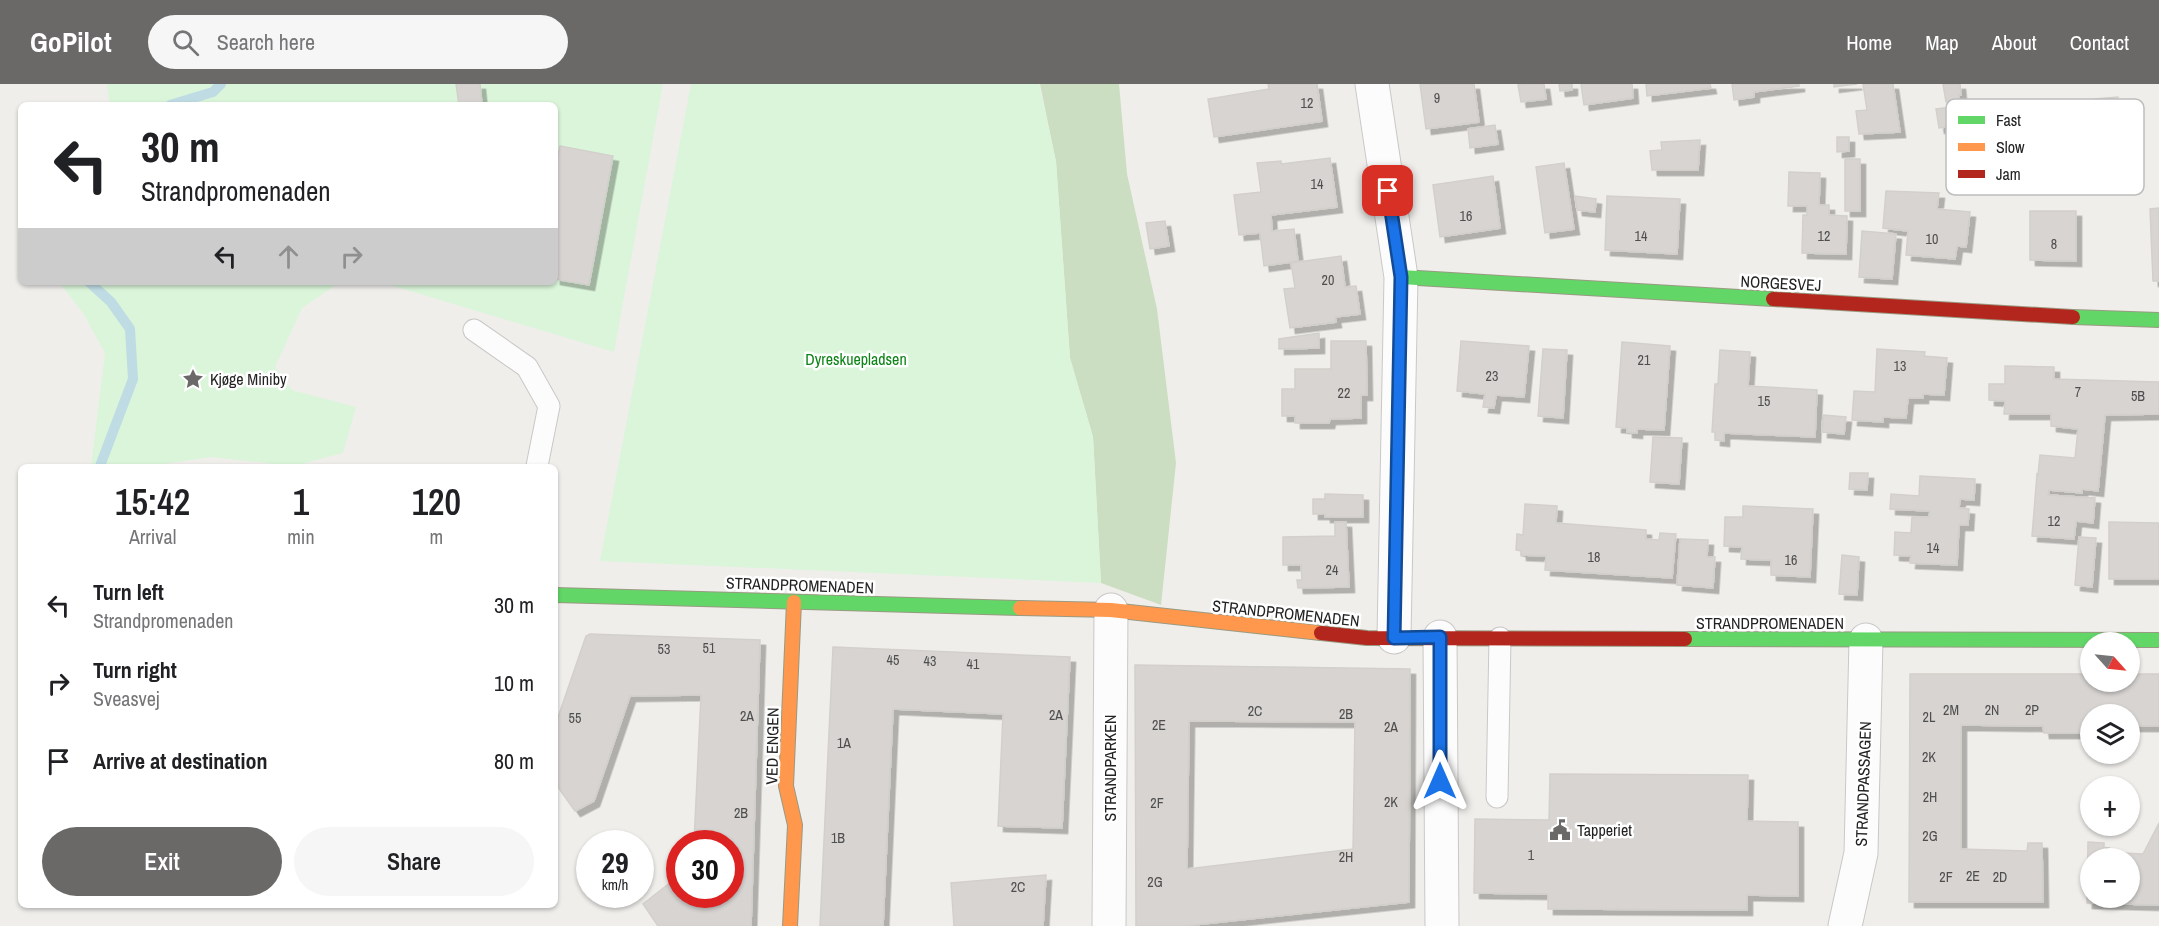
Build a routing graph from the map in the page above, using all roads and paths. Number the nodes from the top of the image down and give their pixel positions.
1 (1372, 84) edge
2 (1401, 277) junction
3 (2159, 320) edge
4 (474, 330) dead end
5 (537, 464) edge
6 (558, 595) edge
7 (794, 602) junction
8 (1111, 610) junction
9 (1440, 637) junction
10 (1394, 638) junction
11 (1500, 638) junction
12 (1866, 640) junction
13 (2159, 640) edge
14 (1497, 797) dead end
15 (790, 926) edge
16 (1109, 926) edge
17 (1442, 926) edge
18 (1845, 926) edge

1 - 2 street
2 - 3 street, NORGESVEJ
2 - 10 street
4 - 5 lane
6 - 7 street, STRANDPROMENADEN
7 - 8 street, STRANDPROMENADEN
7 - 15 street, VED ENGEN
8 - 10 street, STRANDPROMENADEN
8 - 16 street, STRANDPARKEN
9 - 10 street, STRANDPROMENADEN
9 - 11 street, STRANDPROMENADEN
9 - 17 street
11 - 12 street, STRANDPROMENADEN
11 - 14 lane
12 - 13 street, STRANDPROMENADEN
12 - 18 street, STRANDPASSAGEN

